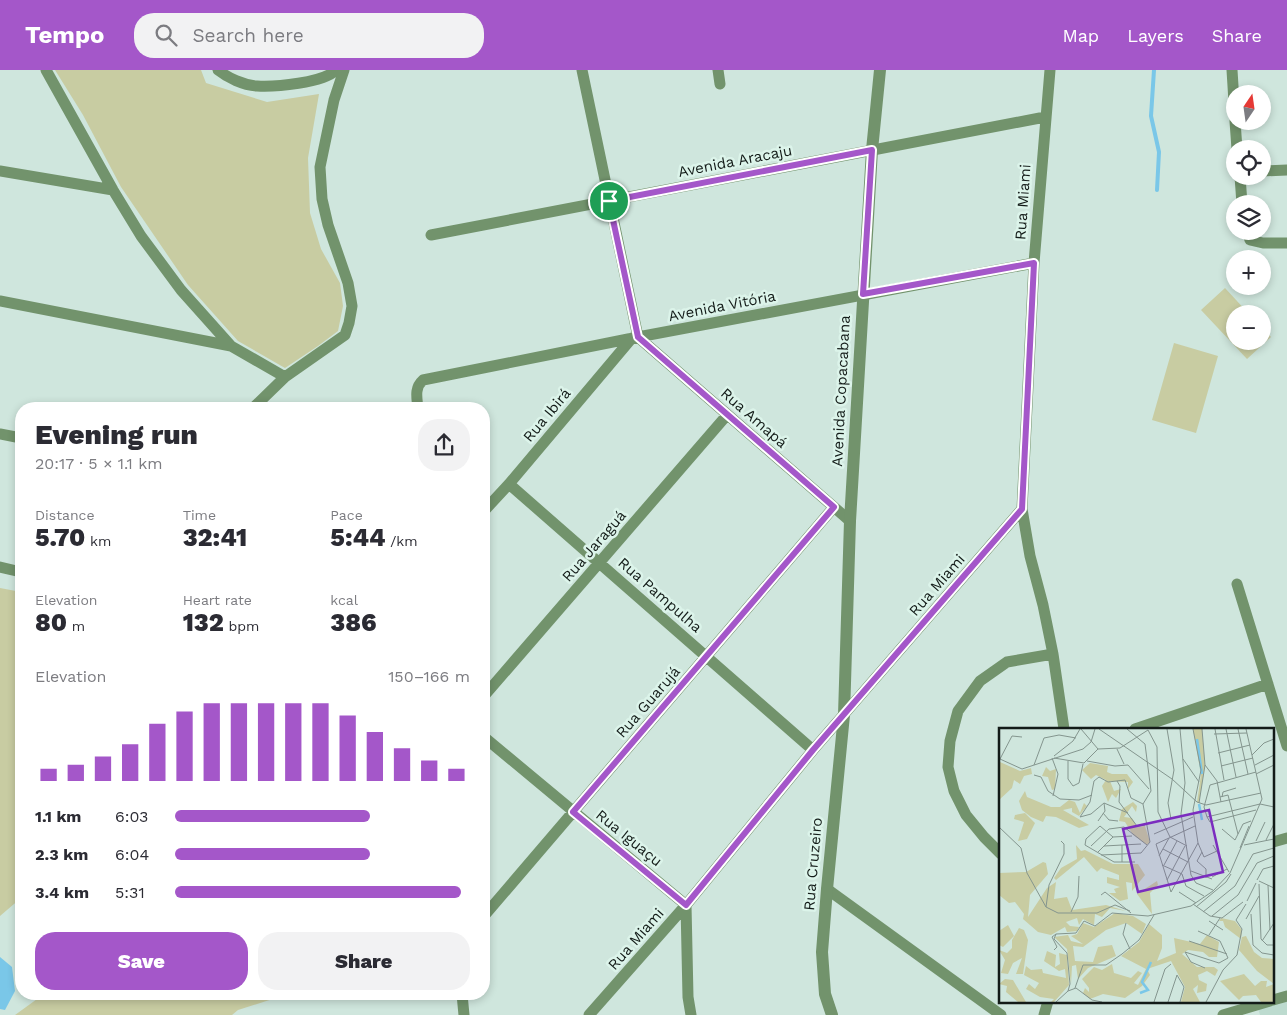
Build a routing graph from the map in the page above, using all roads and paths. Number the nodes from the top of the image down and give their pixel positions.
1 (46, 70) edge
2 (218, 70) edge
3 (336, 70) edge
4 (344, 70) edge
5 (582, 70) edge
6 (718, 70) edge
7 (880, 70) edge
8 (1050, 70) edge
9 (1232, 70) edge
10 (720, 84) dead end
11 (1233, 85) edge
12 (1045, 117) junction
13 (872, 150) junction
14 (1271, 170) edge
15 (1287, 170) edge
16 (0, 171) edge
17 (113, 190) junction
18 (609, 201) junction
19 (431, 235) dead end
20 (1250, 240) edge
21 (1287, 243) edge
22 (1034, 263) junction
23 (863, 294) junction
24 (0, 301) edge
25 (635, 337) junction
26 (231, 346) junction
27 (285, 377) junction
28 (259, 402) edge
29 (417, 402) edge
30 (726, 415) junction
31 (0, 434) edge
32 (15, 437) edge
33 (509, 484) junction
34 (490, 505) edge
35 (834, 507) junction
36 (1022, 509) junction
37 (850, 522) junction
38 (599, 562) junction
39 (0, 567) edge
40 (15, 571) edge
41 (1238, 584) dead end
42 (1054, 654) junction
43 (707, 656) junction
44 (1268, 684) junction
45 (490, 689) edge
46 (844, 715) junction
47 (1064, 728) edge
48 (1138, 728) edge
49 (490, 742) edge
50 (1287, 746) edge
51 (813, 750) junction
52 (573, 812) junction
53 (1287, 838) edge
54 (1274, 842) edge
55 (999, 852) edge
56 (827, 889) junction
57 (686, 905) junction
58 (490, 909) edge
59 (1287, 996) edge
60 (463, 1000) edge
61 (1274, 1000) edge
62 (1048, 1002) edge
63 (1268, 1002) edge
64 (464, 1015) edge
65 (589, 1015) edge
66 (690, 1015) edge
67 (832, 1015) edge
68 (1001, 1015) edge
69 (1044, 1015) edge
70 (1223, 1015) edge

1 - 17 street
2 - 3 street
4 - 27 street
5 - 18 street
6 - 10 street
7 - 13 street, Avenida Copacabana
8 - 12 street, Rua Miami
9 - 11 street
12 - 13 street, Avenida Aracaju
12 - 22 street, Rua Miami
13 - 18 street, Avenida Aracaju
13 - 23 street, Avenida Copacabana
14 - 15 street
16 - 17 street
17 - 26 street
18 - 19 street, Avenida Aracaju
18 - 25 street
20 - 21 street
22 - 23 street, Avenida Vitória
22 - 36 street, Rua Miami
23 - 25 street, Avenida Vitória
23 - 37 street, Avenida Copacabana
24 - 26 street
25 - 29 street, Avenida Vitória
25 - 30 street, Rua Amapá
25 - 33 street, Rua Ibirá
26 - 27 street
27 - 28 street
30 - 35 street, Rua Amapá
30 - 38 street, Rua Jaraguá
31 - 32 street
33 - 34 street, Rua Ibirá
33 - 38 street, Rua Pampulha
35 - 37 street, Rua Amapá
35 - 43 street, Rua Guarujá
36 - 42 street
36 - 46 street, Rua Miami
37 - 46 street, Avenida Copacabana
38 - 43 street, Rua Pampulha
38 - 45 street, Rua Jaraguá
39 - 40 street
41 - 44 street
42 - 47 street
42 - 55 street
43 - 51 street, Rua Pampulha
43 - 52 street, Rua Guarujá
44 - 48 street
44 - 50 street
46 - 51 street, Rua Miami
46 - 56 street, Rua Cruzeiro
49 - 52 street, Rua Iguaçu
51 - 57 street, Rua Miami
52 - 57 street, Rua Iguaçu
52 - 58 street, Rua Guarujá
53 - 54 street
56 - 67 street, Rua Cruzeiro
56 - 68 street
57 - 65 street, Rua Miami
57 - 66 street
59 - 61 street
60 - 64 street
62 - 69 street
63 - 70 street

